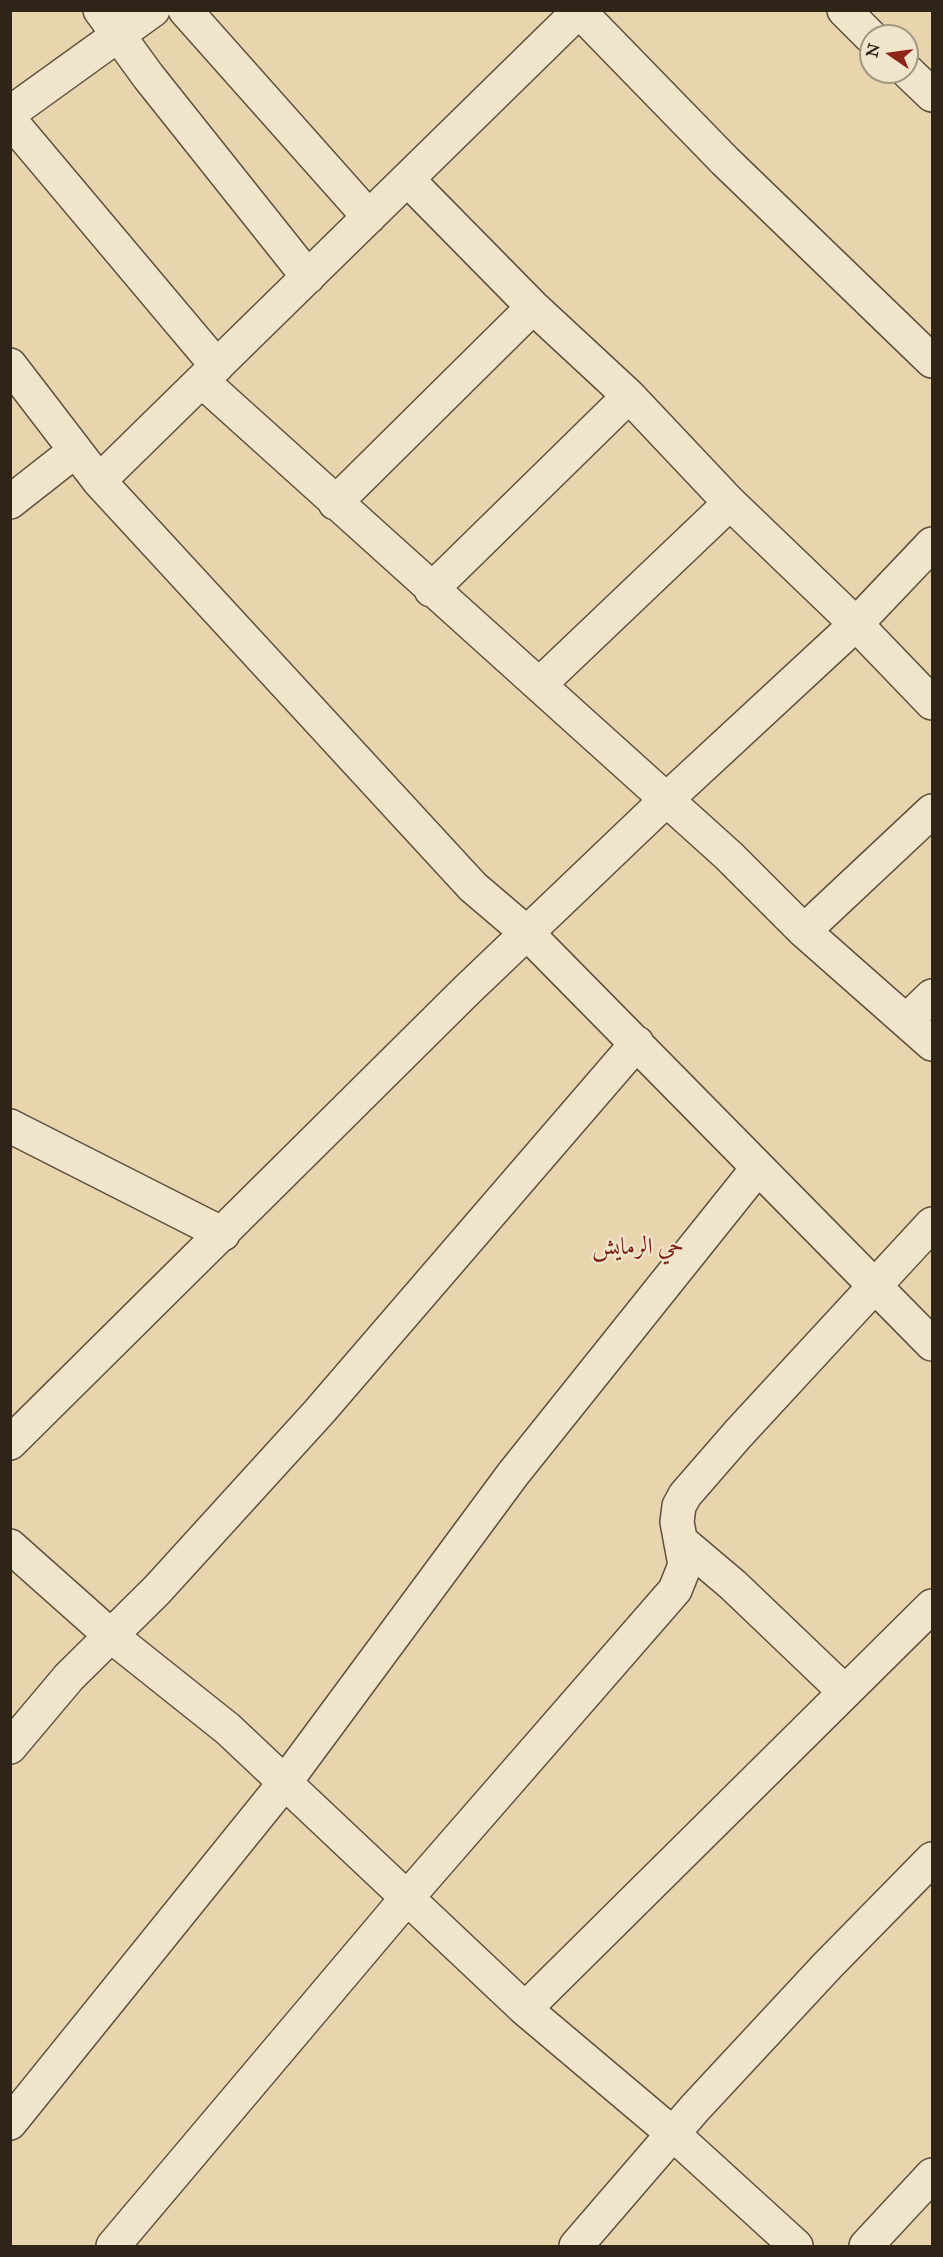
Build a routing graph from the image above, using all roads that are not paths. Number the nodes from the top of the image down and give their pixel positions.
1 (153, 10) edge
2 (185, 10) edge
3 (844, 10) edge
4 (579, 11) edge
5 (109, 23) edge
6 (859, 25) edge
7 (919, 82) edge
8 (933, 95) edge
9 (10, 113) edge
10 (10, 120) edge
11 (408, 180) junction
12 (369, 217) junction
13 (308, 277) junction
14 (533, 307) junction
15 (933, 361) edge
16 (10, 365) edge
17 (209, 373) junction
18 (629, 396) junction
19 (75, 451) junction
20 (99, 481) junction
21 (10, 502) edge
22 (335, 503) junction
23 (730, 503) junction
24 (933, 544) edge
25 (431, 590) junction
26 (856, 624) junction
27 (540, 684) junction
28 (933, 703) edge
29 (666, 800) junction
30 (933, 811) edge
31 (804, 931) junction
32 (527, 933) junction
33 (933, 996) edge
34 (907, 1020) junction
35 (637, 1043) junction
36 (933, 1044) edge
37 (10, 1126) edge
38 (757, 1169) junction
39 (933, 1224) edge
40 (223, 1234) junction
41 (875, 1284) junction
42 (933, 1344) edge
43 (10, 1443) edge
44 (681, 1541) junction
45 (10, 1546) edge
46 (933, 1606) edge
47 (110, 1635) junction
48 (845, 1692) junction
49 (10, 1747) edge
50 (286, 1781) junction
51 (933, 1859) edge
52 (406, 1899) junction
53 (525, 2009) junction
54 (10, 2123) edge
55 (672, 2133) junction
56 (933, 2175) edge
57 (113, 2247) edge
58 (576, 2247) edge
59 (796, 2247) edge
60 (866, 2247) edge

1 - 5 street
2 - 12 street
3 - 6 street
4 - 11 street
4 - 15 street
5 - 9 street
5 - 13 street
7 - 8 street
10 - 17 street
11 - 12 street
11 - 14 street
12 - 13 street
13 - 17 street
14 - 18 street
14 - 22 street
16 - 19 street
17 - 20 street
17 - 22 street
18 - 23 street
18 - 25 street
19 - 20 street
19 - 21 street
20 - 32 street
22 - 25 street
23 - 26 street
23 - 27 street
24 - 26 street
25 - 27 street
26 - 28 street
26 - 29 street
27 - 29 street
29 - 31 street
29 - 32 street
30 - 31 street
31 - 34 street
32 - 35 street
32 - 40 street
33 - 34 street
34 - 36 street
35 - 38 street
35 - 47 street
37 - 40 street
38 - 41 street
38 - 50 street
39 - 41 street
40 - 43 street
41 - 42 street
41 - 44 street
44 - 48 street
44 - 52 street
45 - 47 street
46 - 48 street
47 - 49 street
47 - 50 street
48 - 53 street
50 - 52 street
50 - 54 street
51 - 55 street
52 - 53 street
52 - 57 street
53 - 55 street
55 - 58 street
55 - 59 street
56 - 60 street

